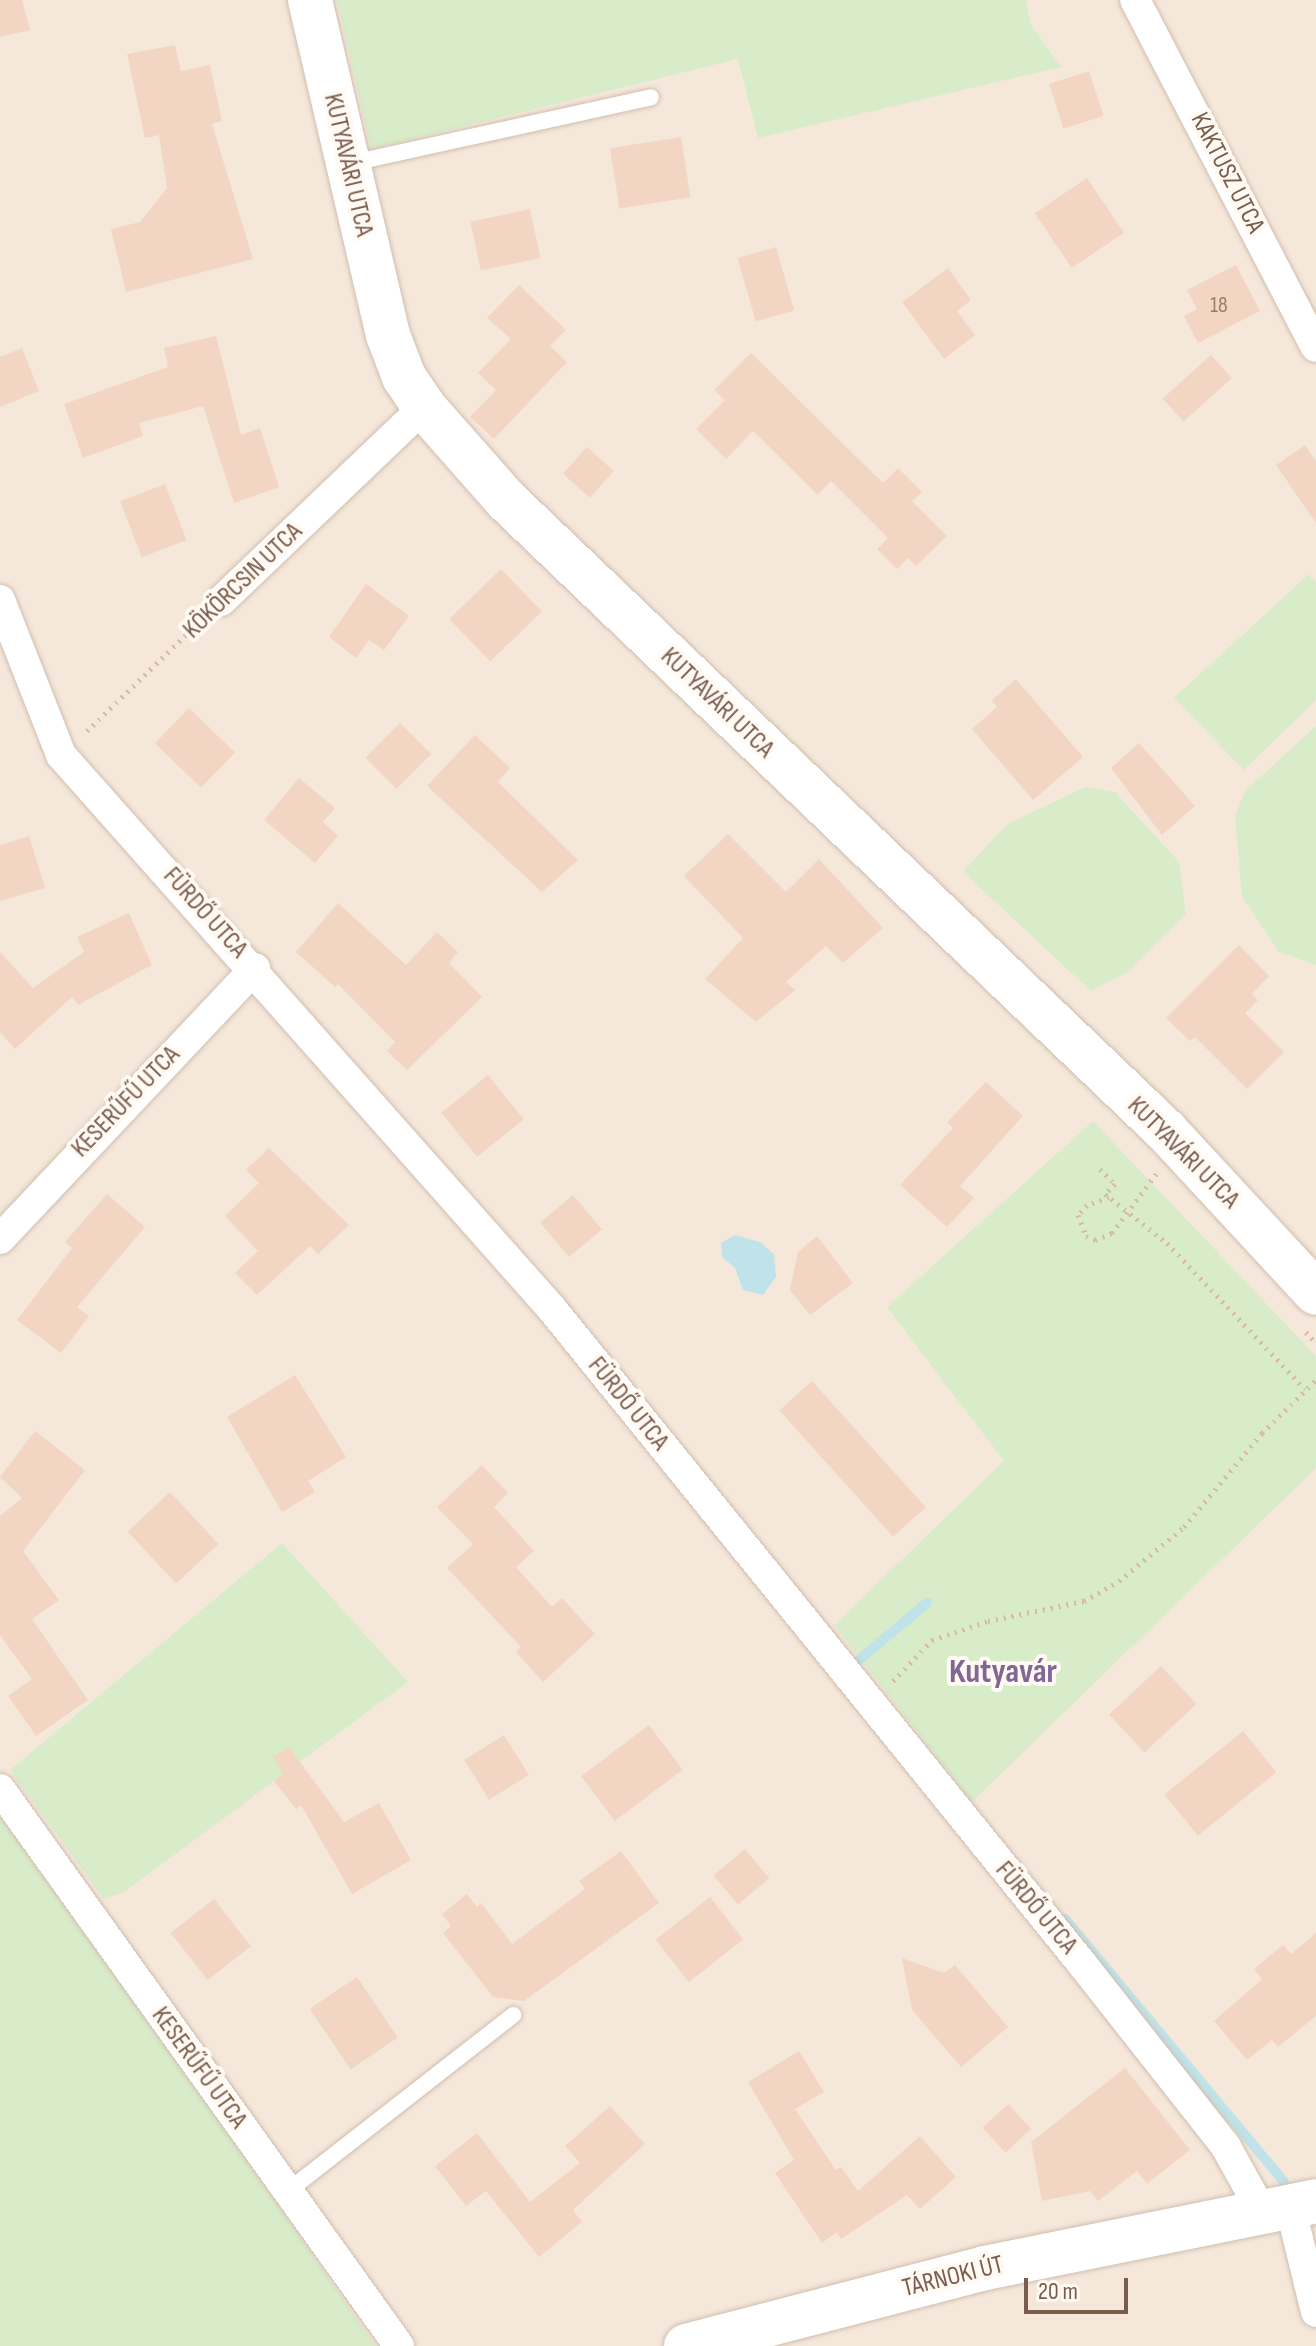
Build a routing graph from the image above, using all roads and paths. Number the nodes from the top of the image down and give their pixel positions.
1 (310, 0) edge
2 (1135, 0) edge
3 (651, 97) dead end
4 (346, 165) junction
5 (1316, 347) edge
6 (424, 407) junction
7 (0, 600) edge
8 (221, 601) joint
9 (61, 755) junction
10 (255, 968) junction
11 (1100, 1169) dead end
12 (1156, 1174) dead end
13 (1110, 1197) junction
14 (1126, 1210) junction
15 (0, 1239) edge
16 (1316, 1293) edge
17 (1316, 1380) edge
18 (1306, 1389) junction
19 (875, 1709) junction
20 (0, 1789) edge
21 (513, 2015) dead end
22 (288, 2191) junction
23 (1289, 2206) edge
24 (1316, 2312) edge
25 (399, 2346) edge
26 (686, 2346) edge

1 - 4 street, KUTYAVÁRI UTCA
2 - 5 street, KAKTUSZ UTCA
3 - 4 lane
4 - 6 street, KUTYAVÁRI UTCA
6 - 8 street, KÖKÖRCSIN UTCA
6 - 16 street, KUTYAVÁRI UTCA
7 - 9 street, FÜRDŐ UTCA
8 - 9 path, KÖKÖRCSIN UTCA
9 - 10 street, FÜRDŐ UTCA
10 - 15 street, KESERŰFŰ UTCA
10 - 19 street, FÜRDŐ UTCA
11 - 13 path
12 - 14 path
13 - 14 path
13 - 14 path
14 - 18 path
17 - 18 path
18 - 19 path
19 - 23 street, FÜRDŐ UTCA
20 - 22 street, KESERŰFŰ UTCA
21 - 22 lane
22 - 25 street, KESERŰFŰ UTCA
23 - 24 street, FÜRDŐ UTCA
23 - 26 street, TÁRNOKI ÚT

